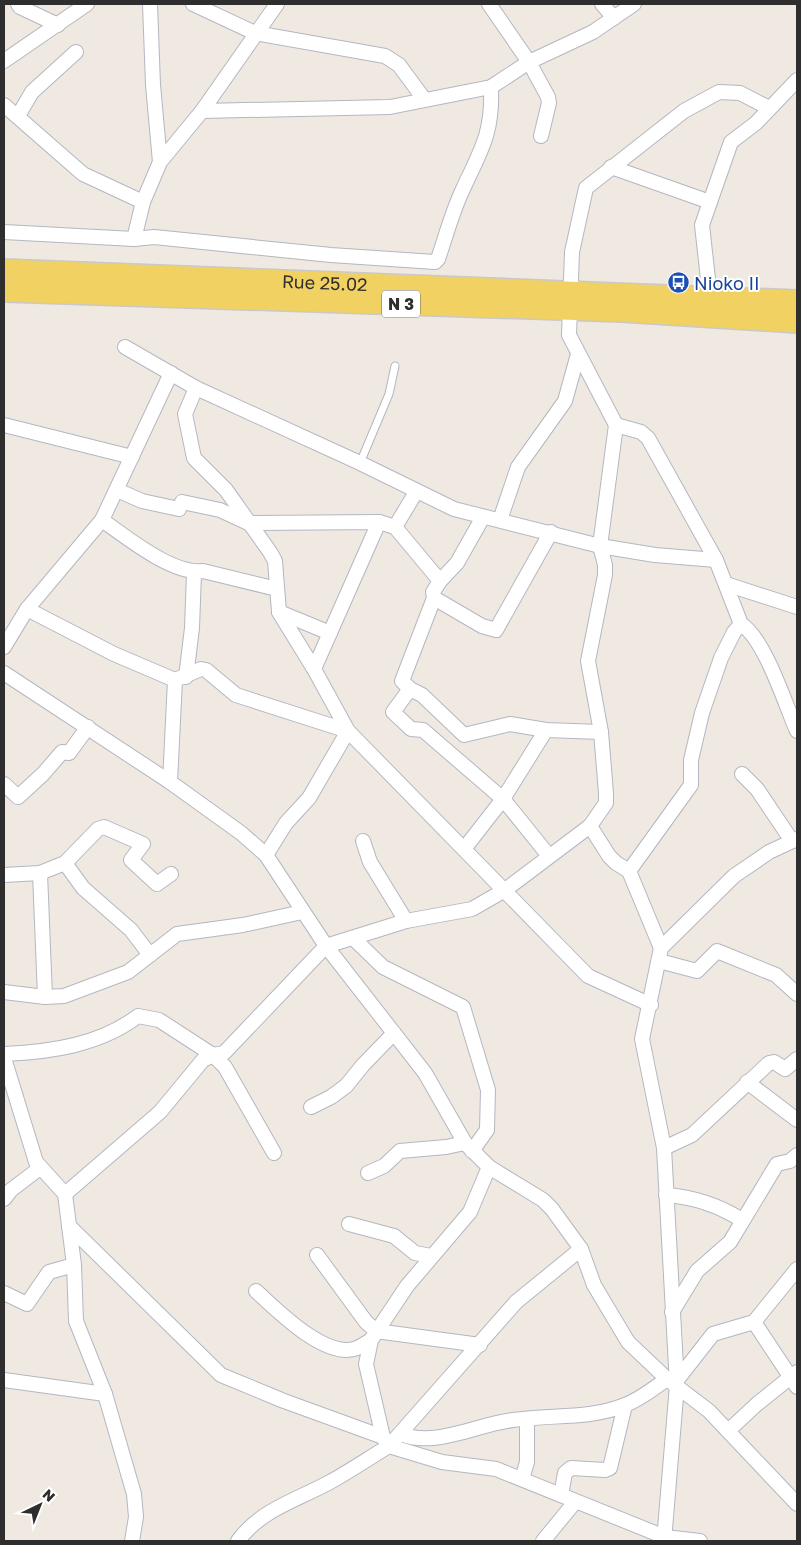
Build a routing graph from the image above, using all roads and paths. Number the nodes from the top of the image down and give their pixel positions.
1 (18, 4) edge
2 (87, 4) edge
3 (150, 4) edge
4 (193, 4) edge
5 (277, 4) edge
6 (602, 4) edge
7 (634, 4) edge
8 (492, 5) edge
9 (614, 18) junction
10 (58, 25) junction
11 (255, 33) junction
12 (76, 52) dead end
13 (4, 61) edge
14 (529, 62) junction
15 (795, 84) edge
16 (491, 87) junction
17 (424, 100) junction
18 (4, 105) edge
19 (769, 108) junction
20 (202, 111) junction
21 (18, 116) junction
22 (541, 136) dead end
23 (160, 162) junction
24 (610, 167) junction
25 (143, 202) junction
26 (710, 202) junction
27 (4, 232) edge
28 (134, 239) junction
29 (4, 270) edge
30 (4, 291) edge
31 (710, 297) junction
32 (570, 301) junction
33 (797, 301) edge
34 (797, 322) edge
35 (125, 347) dead end
36 (578, 354) junction
37 (395, 366) dead end
38 (171, 373) junction
39 (196, 388) junction
40 (4, 425) edge
41 (616, 425) junction
42 (132, 457) junction
43 (360, 463) junction
44 (117, 490) junction
45 (416, 492) junction
46 (483, 517) junction
47 (102, 520) junction
48 (500, 520) junction
49 (379, 522) junction
50 (248, 523) junction
51 (395, 527) junction
52 (551, 532) junction
53 (600, 546) junction
54 (716, 560) junction
55 (194, 573) junction
56 (440, 581) junction
57 (726, 584) junction
58 (277, 589) junction
59 (434, 598) junction
60 (797, 607) edge
61 (27, 609) junction
62 (279, 612) junction
63 (741, 624) junction
64 (330, 633) junction
65 (4, 648) edge
66 (314, 669) junction
67 (4, 673) edge
68 (181, 678) junction
69 (410, 689) junction
70 (88, 727) junction
71 (797, 729) edge
72 (546, 730) junction
73 (348, 731) junction
74 (601, 732) junction
75 (742, 774) dead end
76 (170, 782) junction
77 (4, 784) edge
78 (503, 799) junction
79 (590, 826) junction
80 (794, 840) edge
81 (363, 841) dead end
82 (464, 849) junction
83 (266, 855) junction
84 (549, 856) junction
85 (66, 863) junction
86 (630, 871) junction
87 (40, 873) junction
88 (170, 874) dead end
89 (4, 875) edge
90 (505, 890) junction
91 (302, 912) junction
92 (406, 921) junction
93 (353, 938) junction
94 (326, 946) junction
95 (150, 955) junction
96 (660, 955) junction
97 (4, 992) edge
98 (797, 994) edge
99 (45, 997) junction
100 (651, 1005) junction
101 (394, 1033) junction
102 (4, 1054) edge
103 (213, 1055) junction
104 (4, 1058) edge
105 (797, 1058) edge
106 (747, 1082) junction
107 (311, 1106) dead end
108 (797, 1120) edge
109 (468, 1147) junction
110 (664, 1148) junction
111 (274, 1153) dead end
112 (797, 1155) edge
113 (489, 1167) junction
114 (40, 1168) junction
115 (368, 1173) dead end
116 (65, 1194) junction
117 (666, 1195) junction
118 (4, 1199) edge
119 (742, 1220) junction
120 (349, 1224) dead end
121 (69, 1226) junction
122 (581, 1249) junction
123 (317, 1255) dead end
124 (431, 1256) junction
125 (74, 1265) junction
126 (797, 1269) edge
127 (256, 1291) dead end
128 (4, 1293) edge
129 (672, 1312) junction
130 (754, 1322) junction
131 (373, 1336) junction
132 (480, 1345) junction
133 (795, 1379) edge
134 (4, 1380) edge
135 (674, 1381) junction
136 (106, 1394) junction
137 (625, 1405) junction
138 (527, 1419) junction
139 (728, 1431) junction
140 (401, 1434) junction
141 (386, 1442) junction
142 (522, 1479) junction
143 (560, 1495) junction
144 (575, 1502) junction
145 (797, 1504) edge
146 (665, 1539) edge
147 (132, 1541) edge
148 (238, 1541) edge
149 (543, 1541) edge
150 (700, 1541) edge

1 - 10 street
2 - 10 street
3 - 23 street
4 - 11 street
5 - 11 street
6 - 9 street
7 - 9 street
8 - 14 street
9 - 14 street
10 - 13 street
11 - 17 street
11 - 20 street
12 - 21 street
14 - 16 street
14 - 22 street
15 - 19 street
16 - 17 street
16 - 28 street
17 - 20 street
18 - 21 street
19 - 24 street
19 - 26 street
20 - 23 street
21 - 25 street
23 - 25 street
24 - 26 street
24 - 32 street
25 - 28 street
26 - 31 street
27 - 28 street
29 - 32 main road, Rue 25.02 / N 3
30 - 32 main road, N 3
31 - 32 main road, Rue 25.02 / N 3
31 - 33 main road, Rue 25.02 / N 3
32 - 34 main road, N 3
32 - 36 street
35 - 38 street
36 - 41 street
36 - 48 street
37 - 43 lane
38 - 39 street
38 - 42 street
39 - 43 street
39 - 50 street
40 - 42 street
41 - 53 street
41 - 54 street
42 - 44 street
43 - 45 street
44 - 47 street
44 - 50 street
45 - 46 street
45 - 51 street
46 - 48 street
46 - 56 street
47 - 55 street
47 - 61 street
48 - 52 street
49 - 50 street
49 - 51 street
49 - 64 street
50 - 58 street
51 - 56 street
52 - 53 street
52 - 59 street
53 - 54 street
53 - 74 street
54 - 57 street
55 - 58 street
55 - 68 street
56 - 59 street
57 - 60 street
57 - 63 street
58 - 62 street
59 - 69 street
61 - 65 street
61 - 68 street
62 - 64 street
62 - 66 street
63 - 71 street
63 - 86 street
64 - 66 street
66 - 73 street
67 - 70 street
68 - 73 street
68 - 76 street
69 - 72 street
69 - 78 street
70 - 76 street
70 - 77 street
72 - 74 street
72 - 78 street
73 - 82 street
73 - 83 street
74 - 79 street
75 - 80 street
76 - 83 street
78 - 82 street
78 - 84 street
79 - 84 street
79 - 86 street
80 - 96 street
81 - 92 street
82 - 90 street
83 - 91 street
84 - 90 street
85 - 87 street
85 - 88 street
85 - 95 street
86 - 96 street
87 - 89 street
87 - 99 street
90 - 92 street
90 - 100 street
91 - 94 street
91 - 95 street
92 - 93 street
93 - 94 street
93 - 109 street
94 - 101 street
94 - 103 street
95 - 99 street
96 - 98 street
96 - 100 street
97 - 99 street
100 - 110 street
101 - 107 street
101 - 109 street
102 - 103 street
103 - 111 street
103 - 116 street
104 - 114 street
105 - 106 street
106 - 108 street
106 - 110 street
109 - 113 street
109 - 115 street
110 - 117 street
112 - 119 street
113 - 122 street
113 - 124 street
114 - 116 street
114 - 118 street
116 - 121 street
117 - 119 street
117 - 129 street
119 - 129 street
120 - 124 street
121 - 125 street
121 - 141 street
122 - 132 street
122 - 135 street
123 - 131 street
124 - 131 street
125 - 128 street
125 - 136 street
126 - 130 street
127 - 131 street
129 - 135 street
130 - 133 street
130 - 135 street
131 - 132 street
131 - 141 street
132 - 140 street
133 - 139 street
134 - 136 street
135 - 137 street
135 - 139 street
135 - 146 street
136 - 147 street
137 - 138 street
137 - 143 street
138 - 140 street
138 - 142 street
139 - 145 street
140 - 141 street
141 - 142 street
141 - 148 street
142 - 143 street
143 - 144 street
144 - 146 street
144 - 149 street
146 - 150 street

